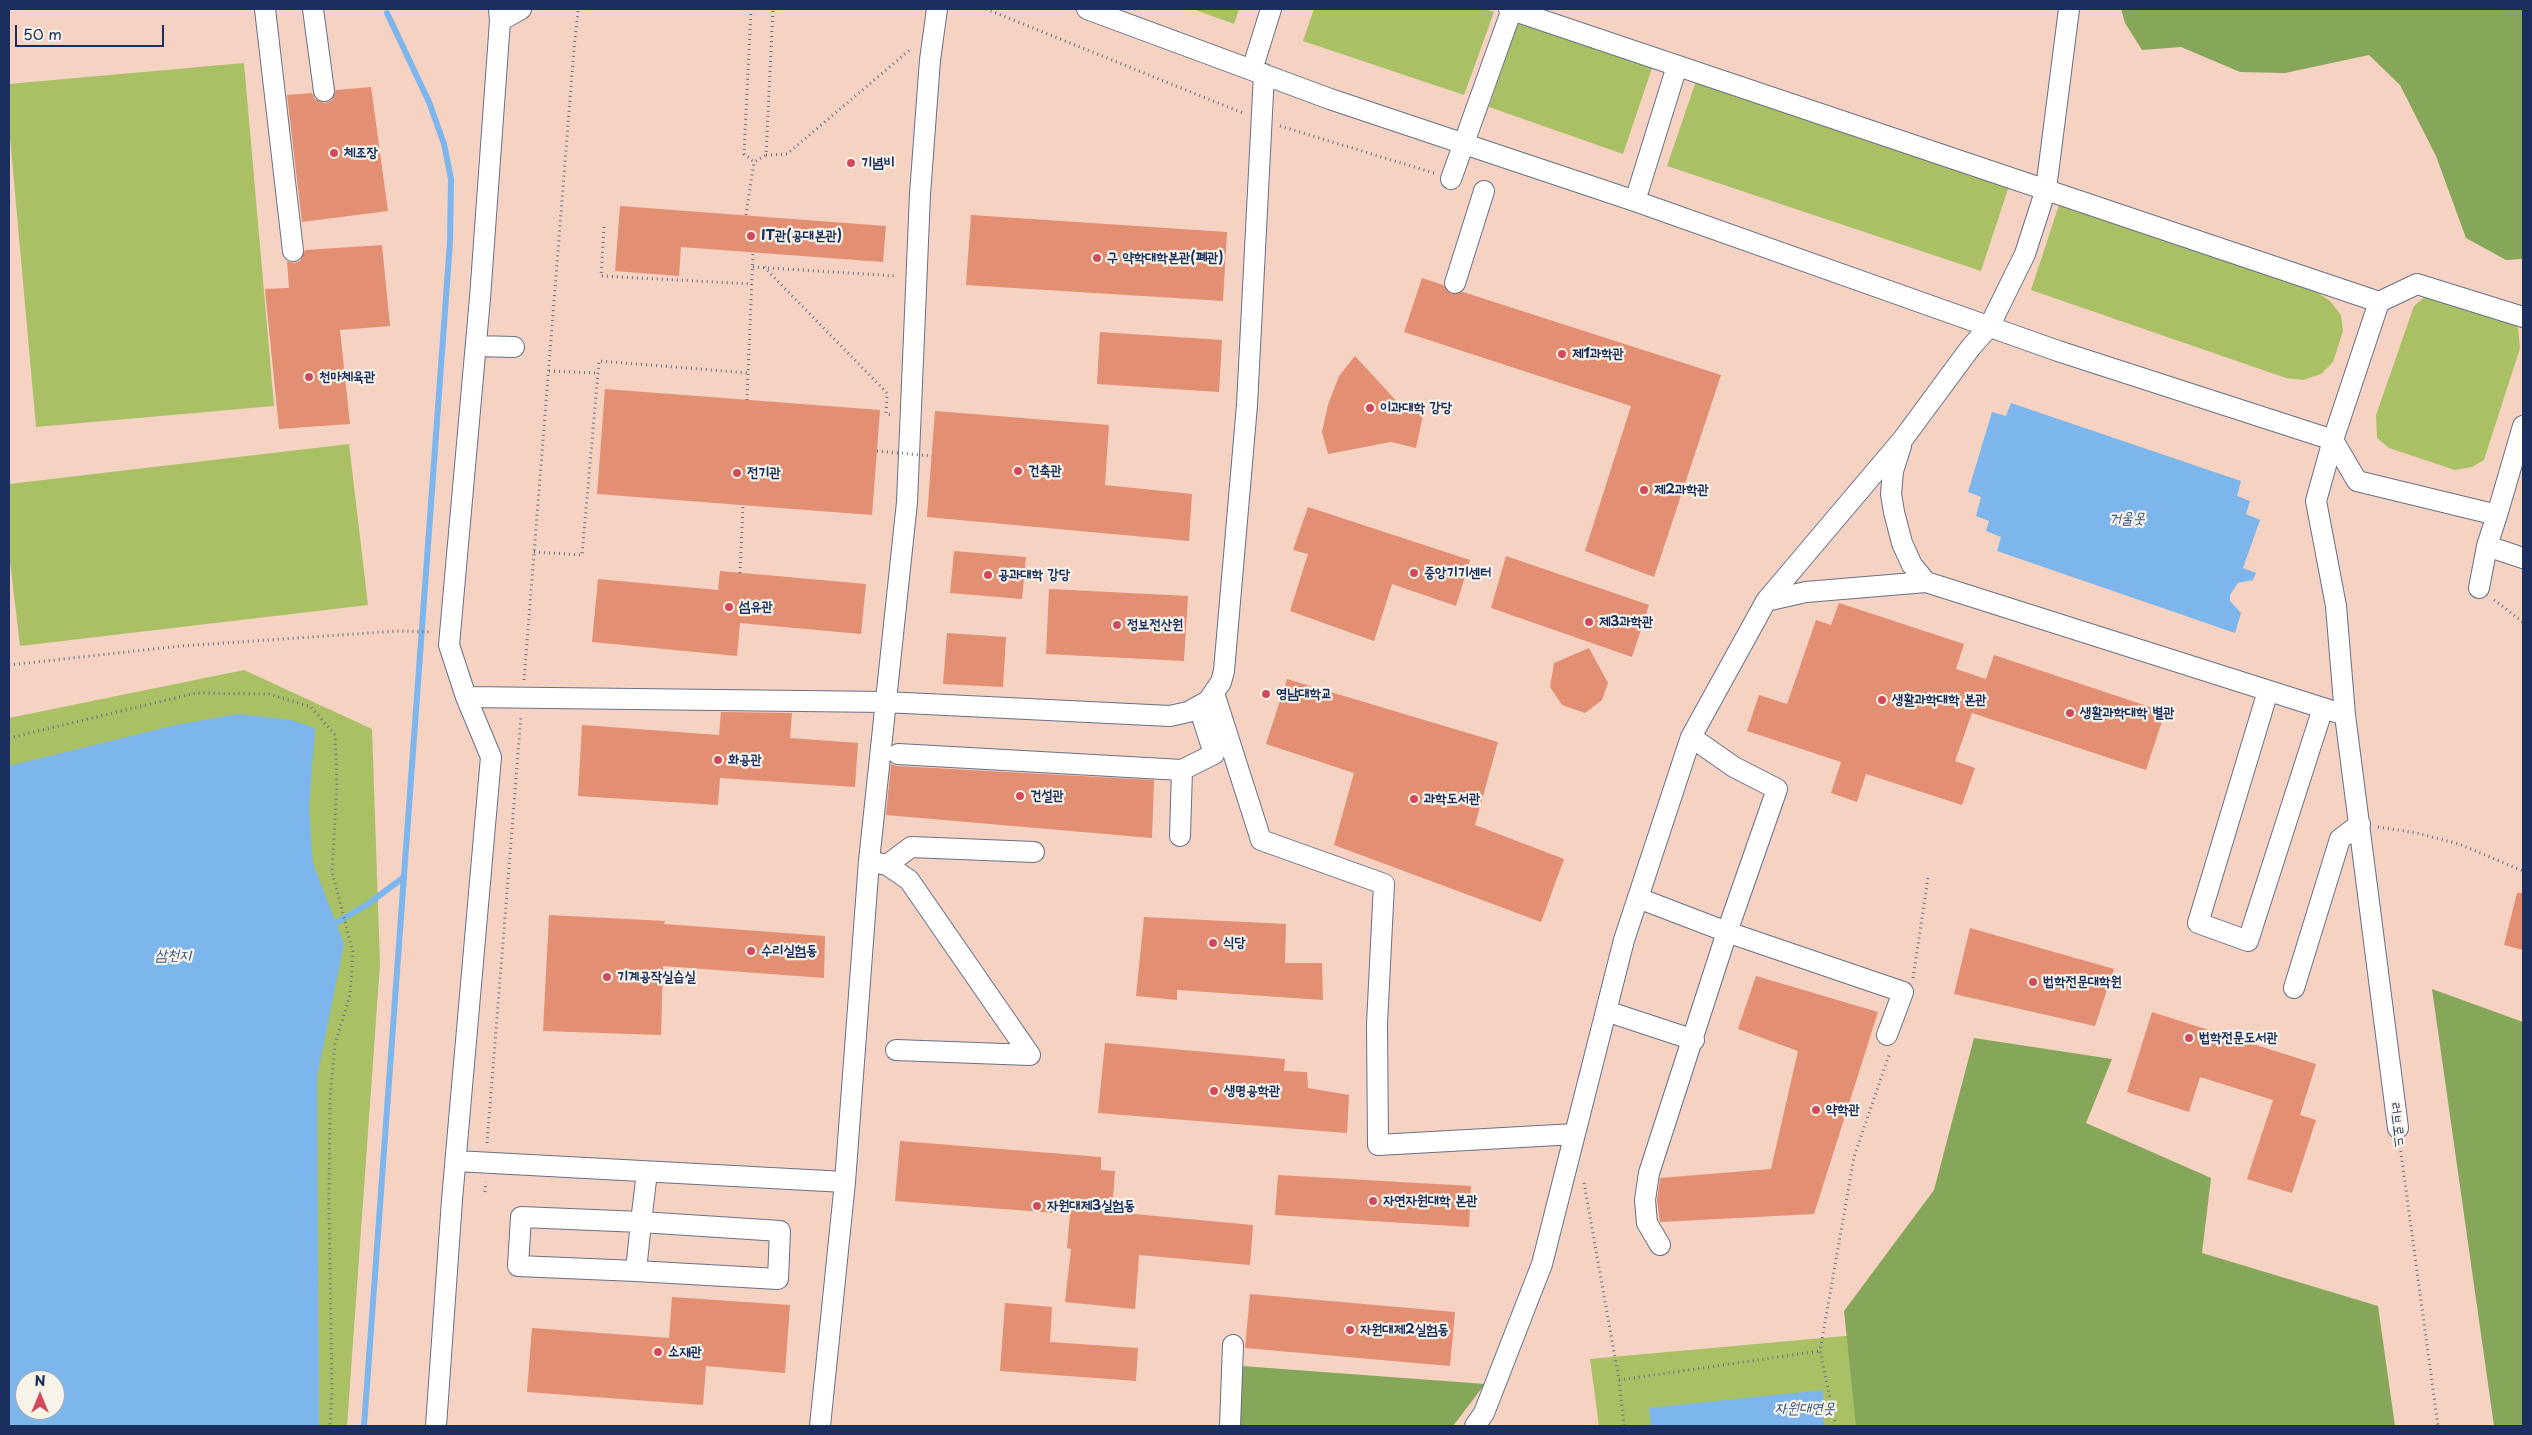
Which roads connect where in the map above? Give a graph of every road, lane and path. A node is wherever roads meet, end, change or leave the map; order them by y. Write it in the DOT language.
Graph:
graph roads {
  1 [pos="264,9"];
  2 [pos="313,9"];
  3 [pos="521,9"];
  4 [pos="580,9"];
  5 [pos="751,9"];
  6 [pos="772,9"];
  7 [pos="937,9"];
  8 [pos="986,9"];
  9 [pos="1087,9"];
  10 [pos="1271,9"];
  11 [pos="1511,9"];
  12 [pos="2068,9"];
  13 [pos="499,15"];
  14 [pos="918,43"];
  15 [pos="1677,66"];
  16 [pos="1258,72"];
  17 [pos="324,92"];
  18 [pos="1261,120"];
  19 [pos="1465,143"];
  20 [pos="766,155"];
  21 [pos="754,162"];
  22 [pos="1451,179"];
  23 [pos="2046,189"];
  24 [pos="1484,191"];
  25 [pos="1635,201"];
  26 [pos="746,215"];
  27 [pos="604,227"];
  28 [pos="293,251"];
  29 [pos="753,252"];
  30 [pos="753,267"];
  31 [pos="764,268"];
  32 [pos="905,277"];
  33 [pos="1454,283"];
  34 [pos="752,284"];
  35 [pos="2379,302"];
  36 [pos="2523,317"];
  37 [pos="1989,327"];
  38 [pos="476,346"];
  39 [pos="514,347"];
  40 [pos="549,371"];
  41 [pos="598,373"];
  42 [pos="748,373"];
  43 [pos="748,400"];
  44 [pos="894,415"];
  45 [pos="2523,426"];
  46 [pos="1903,439"];
  47 [pos="2333,440"];
  48 [pos="876,451"];
  49 [pos="932,456"];
  50 [pos="743,505"];
  51 [pos="2497,515"];
  52 [pos="2487,546"];
  53 [pos="534,552"];
  54 [pos="2523,558"];
  55 [pos="740,573"];
  56 [pos="1926,582"];
  57 [pos="2478,588"];
  58 [pos="1766,601"];
  59 [pos="2523,622"];
  60 [pos="436,632"];
  61 [pos="9,665"];
  62 [pos="2268,691"];
  63 [pos="1214,693"];
  64 [pos="466,697"];
  65 [pos="523,698"];
  66 [pos="885,702"];
  67 [pos="1199,707"];
  68 [pos="2323,708"];
  69 [pos="2345,715"];
  70 [pos="1691,737"];
  71 [pos="9,738"];
  72 [pos="898,754"];
  73 [pos="1182,770"];
  74 [pos="2360,824"];
  75 [pos="1180,836"];
  76 [pos="1034,852"];
  77 [pos="878,863"];
  78 [pos="2523,871"];
  79 [pos="1928,878"];
  80 [pos="1638,898"];
  81 [pos="1728,932"];
  82 [pos="1913,979"];
  83 [pos="2294,988"];
  84 [pos="1606,1012"];
  85 [pos="1694,1040"];
  86 [pos="1890,1040"];
  87 [pos="896,1050"];
  88 [pos="2398,1128"];
  89 [pos="1575,1134"];
  90 [pos="456,1161"];
  91 [pos="487,1163"];
  92 [pos="647,1172"];
  93 [pos="1582,1174"];
  94 [pos="845,1182"];
  95 [pos="485,1192"];
  96 [pos="642,1222"];
  97 [pos="1660,1245"];
  98 [pos="636,1272"];
  99 [pos="1234,1345"];
  100 [pos="1820,1351"];
  101 [pos="1619,1380"];
  102 [pos="1482,1422"];
  103 [pos="330,1426"];
  104 [pos="436,1426"];
  105 [pos="820,1426"];
  106 [pos="1230,1426"];
  107 [pos="1624,1426"];
  108 [pos="1836,1426"];
  109 [pos="2438,1426"];
  1 -- 28 [label="street"];
  2 -- 17 [label="street"];
  3 -- 13 [label="street"];
  4 -- 40 [label="path"];
  5 -- 21 [label="path"];
  6 -- 20 [label="path"];
  7 -- 66 [label="street"];
  8 -- 18 [label="path"];
  9 -- 16 [label="street"];
  10 -- 16 [label="street"];
  11 -- 15 [label="street"];
  11 -- 19 [label="street"];
  12 -- 23 [label="street"];
  13 -- 38 [label="street"];
  14 -- 20 [label="path"];
  15 -- 23 [label="street"];
  15 -- 25 [label="street"];
  16 -- 18 [label="street"];
  16 -- 19 [label="street"];
  18 -- 22 [label="path"];
  18 -- 63 [label="street"];
  19 -- 22 [label="street"];
  19 -- 25 [label="street"];
  20 -- 21 [label="path"];
  21 -- 26 [label="path"];
  23 -- 35 [label="street"];
  23 -- 37 [label="street"];
  24 -- 33 [label="street"];
  25 -- 37 [label="street"];
  27 -- 34 [label="path"];
  29 -- 30 [label="path"];
  30 -- 31 [label="path"];
  30 -- 34 [label="path"];
  31 -- 32 [label="path"];
  31 -- 44 [label="path"];
  34 -- 42 [label="path"];
  35 -- 36 [label="street"];
  35 -- 47 [label="street, 러브로드"];
  37 -- 46 [label="street"];
  37 -- 47 [label="street"];
  38 -- 39 [label="street"];
  38 -- 64 [label="street"];
  40 -- 41 [label="path"];
  40 -- 53 [label="path"];
  41 -- 42 [label="path"];
  41 -- 53 [label="path"];
  42 -- 43 [label="path"];
  45 -- 51 [label="street"];
  46 -- 56 [label="street"];
  46 -- 58 [label="street"];
  47 -- 51 [label="street"];
  47 -- 69 [label="street, 러브로드"];
  48 -- 49 [label="path, bridge"];
  50 -- 55 [label="path"];
  51 -- 52 [label="street"];
  52 -- 54 [label="street"];
  52 -- 57 [label="street"];
  53 -- 65 [label="path"];
  56 -- 58 [label="street"];
  56 -- 62 [label="street"];
  57 -- 59 [label="path"];
  58 -- 70 [label="street"];
  60 -- 61 [label="path"];
  62 -- 68 [label="street"];
  62 -- 68 [label="street"];
  63 -- 67 [label="street"];
  63 -- 89 [label="street"];
  64 -- 65 [label="street"];
  64 -- 90 [label="street"];
  65 -- 66 [label="street"];
  65 -- 91 [label="path"];
  66 -- 67 [label="street"];
  66 -- 77 [label="street"];
  67 -- 73 [label="street"];
  68 -- 69 [label="street"];
  69 -- 74 [label="street, 러브로드"];
  70 -- 80 [label="street"];
  70 -- 81 [label="street"];
  71 -- 103 [label="path"];
  72 -- 73 [label="street"];
  73 -- 75 [label="street"];
  74 -- 78 [label="path"];
  74 -- 83 [label="street"];
  74 -- 88 [label="street, 러브로드"];
  76 -- 77 [label="street"];
  77 -- 87 [label="street"];
  77 -- 94 [label="street"];
  79 -- 82 [label="path"];
  80 -- 81 [label="street"];
  80 -- 84 [label="street"];
  81 -- 85 [label="street"];
  81 -- 86 [label="street"];
  84 -- 85 [label="street"];
  84 -- 89 [label="street"];
  85 -- 97 [label="street"];
  86 -- 100 [label="path"];
  88 -- 109 [label="path, 러브로드"];
  89 -- 102 [label="street"];
  90 -- 91 [label="street"];
  90 -- 104 [label="street"];
  91 -- 92 [label="street"];
  91 -- 95 [label="path"];
  92 -- 94 [label="street"];
  92 -- 96 [label="street"];
  93 -- 101 [label="path"];
  94 -- 105 [label="street"];
  96 -- 98 [label="street"];
  96 -- 98 [label="street"];
  96 -- 98 [label="street"];
  99 -- 106 [label="street"];
  100 -- 101 [label="path"];
  100 -- 108 [label="path"];
  101 -- 107 [label="path"];
}
